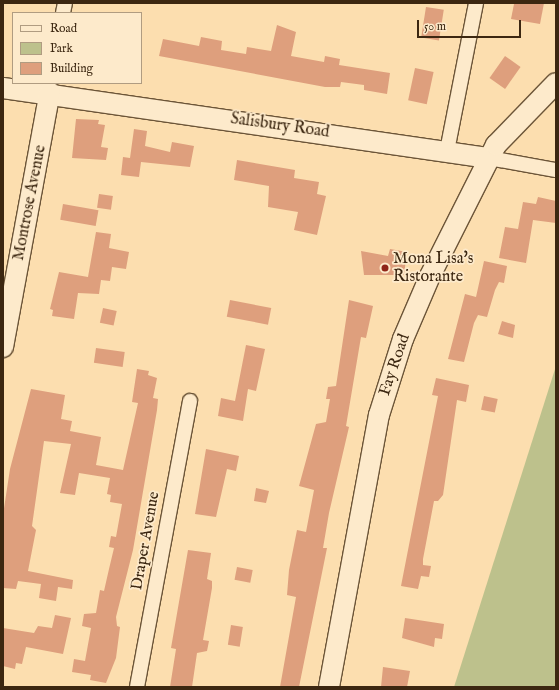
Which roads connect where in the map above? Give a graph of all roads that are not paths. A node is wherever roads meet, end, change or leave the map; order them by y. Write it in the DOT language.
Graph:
graph roads {
  1 [pos="476,3"];
  2 [pos="556,83"];
  3 [pos="3,88"];
  4 [pos="51,88"];
  5 [pos="447,151"];
  6 [pos="489,158"];
  7 [pos="556,170"];
  8 [pos="3,347"];
  9 [pos="190,401"];
  10 [pos="137,687"];
  11 [pos="329,687"];
  1 -- 5 [label="street"];
  2 -- 6 [label="street, Fay Road"];
  3 -- 4 [label="street, Salisbury Road"];
  4 -- 5 [label="street, Salisbury Road"];
  4 -- 8 [label="street, Montrose Avenue"];
  5 -- 6 [label="street, Salisbury Road"];
  6 -- 7 [label="street, Salisbury Road"];
  6 -- 11 [label="street, Fay Road"];
  9 -- 10 [label="street, Draper Avenue"];
}
